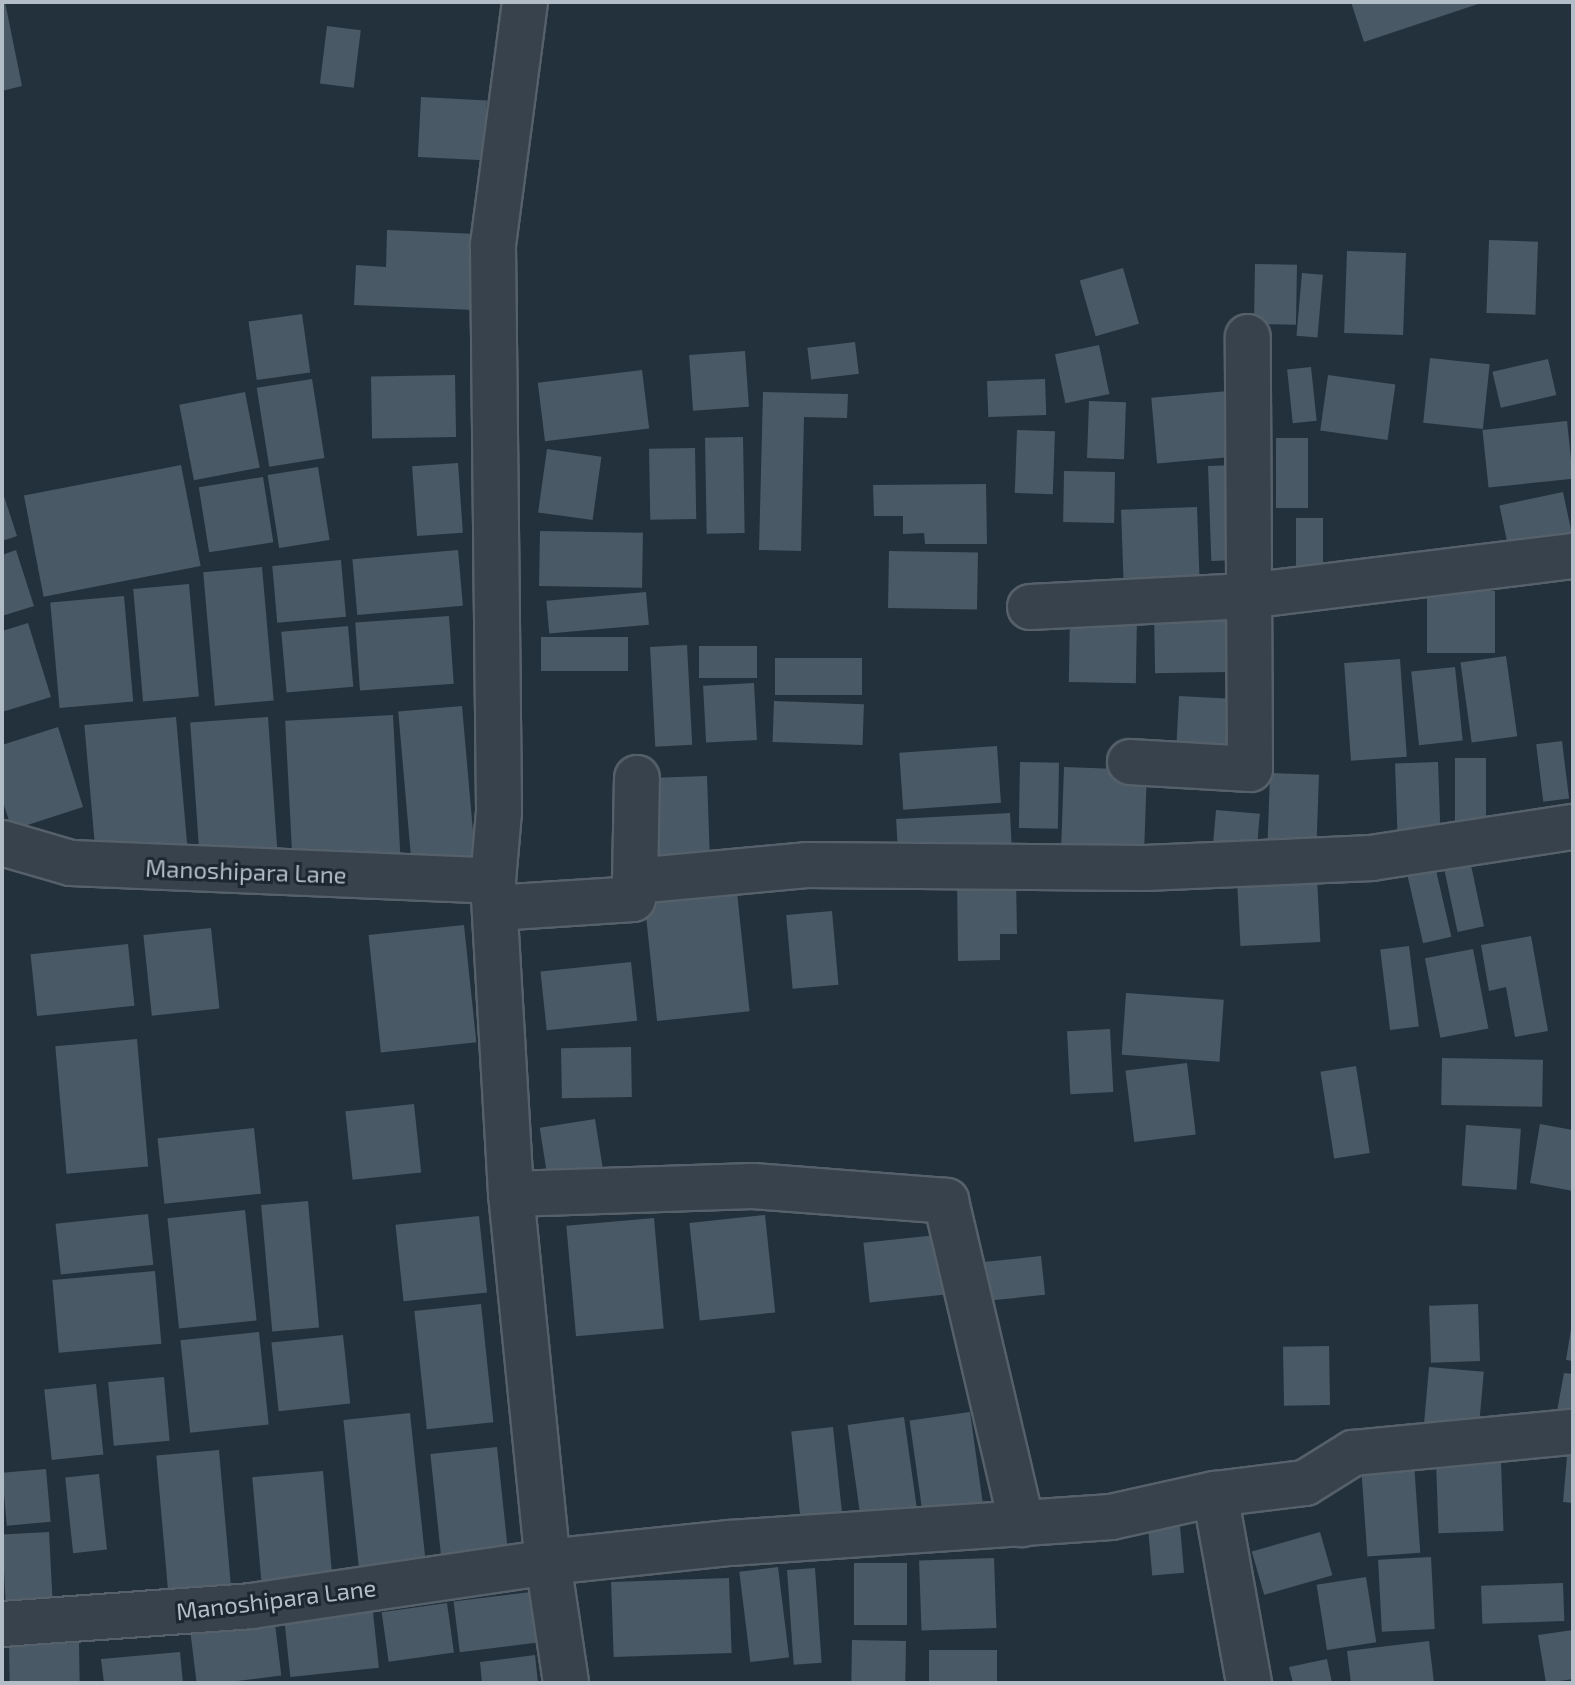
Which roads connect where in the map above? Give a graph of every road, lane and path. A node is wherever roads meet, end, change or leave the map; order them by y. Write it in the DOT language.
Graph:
graph roads {
  1 [pos="525,2"];
  2 [pos="1248,337"];
  3 [pos="1573,556"];
  4 [pos="1247,596"];
  5 [pos="1030,607"];
  6 [pos="1130,762"];
  7 [pos="637,778"];
  8 [pos="1573,827"];
  9 [pos="2,843"];
  10 [pos="635,881"];
  11 [pos="494,894"];
  12 [pos="511,1194"];
  13 [pos="1573,1432"];
  14 [pos="1215,1494"];
  15 [pos="1022,1524"];
  16 [pos="548,1562"];
  17 [pos="2,1624"];
  18 [pos="566,1683"];
  19 [pos="1249,1683"];
  1 -- 11 [label="street"];
  2 -- 4 [label="street"];
  3 -- 4 [label="street"];
  4 -- 5 [label="street"];
  4 -- 6 [label="street"];
  7 -- 10 [label="street"];
  8 -- 10 [label="street"];
  9 -- 11 [label="street, Manoshipara Lane"];
  10 -- 11 [label="street, Manoshipara Lane"];
  11 -- 12 [label="street"];
  12 -- 15 [label="street"];
  12 -- 16 [label="street"];
  13 -- 14 [label="street, Manoshipara Lane"];
  14 -- 15 [label="street, Manoshipara Lane"];
  14 -- 19 [label="street"];
  15 -- 16 [label="street, Manoshipara Lane"];
  16 -- 17 [label="street, Manoshipara Lane"];
  16 -- 18 [label="street"];
}
